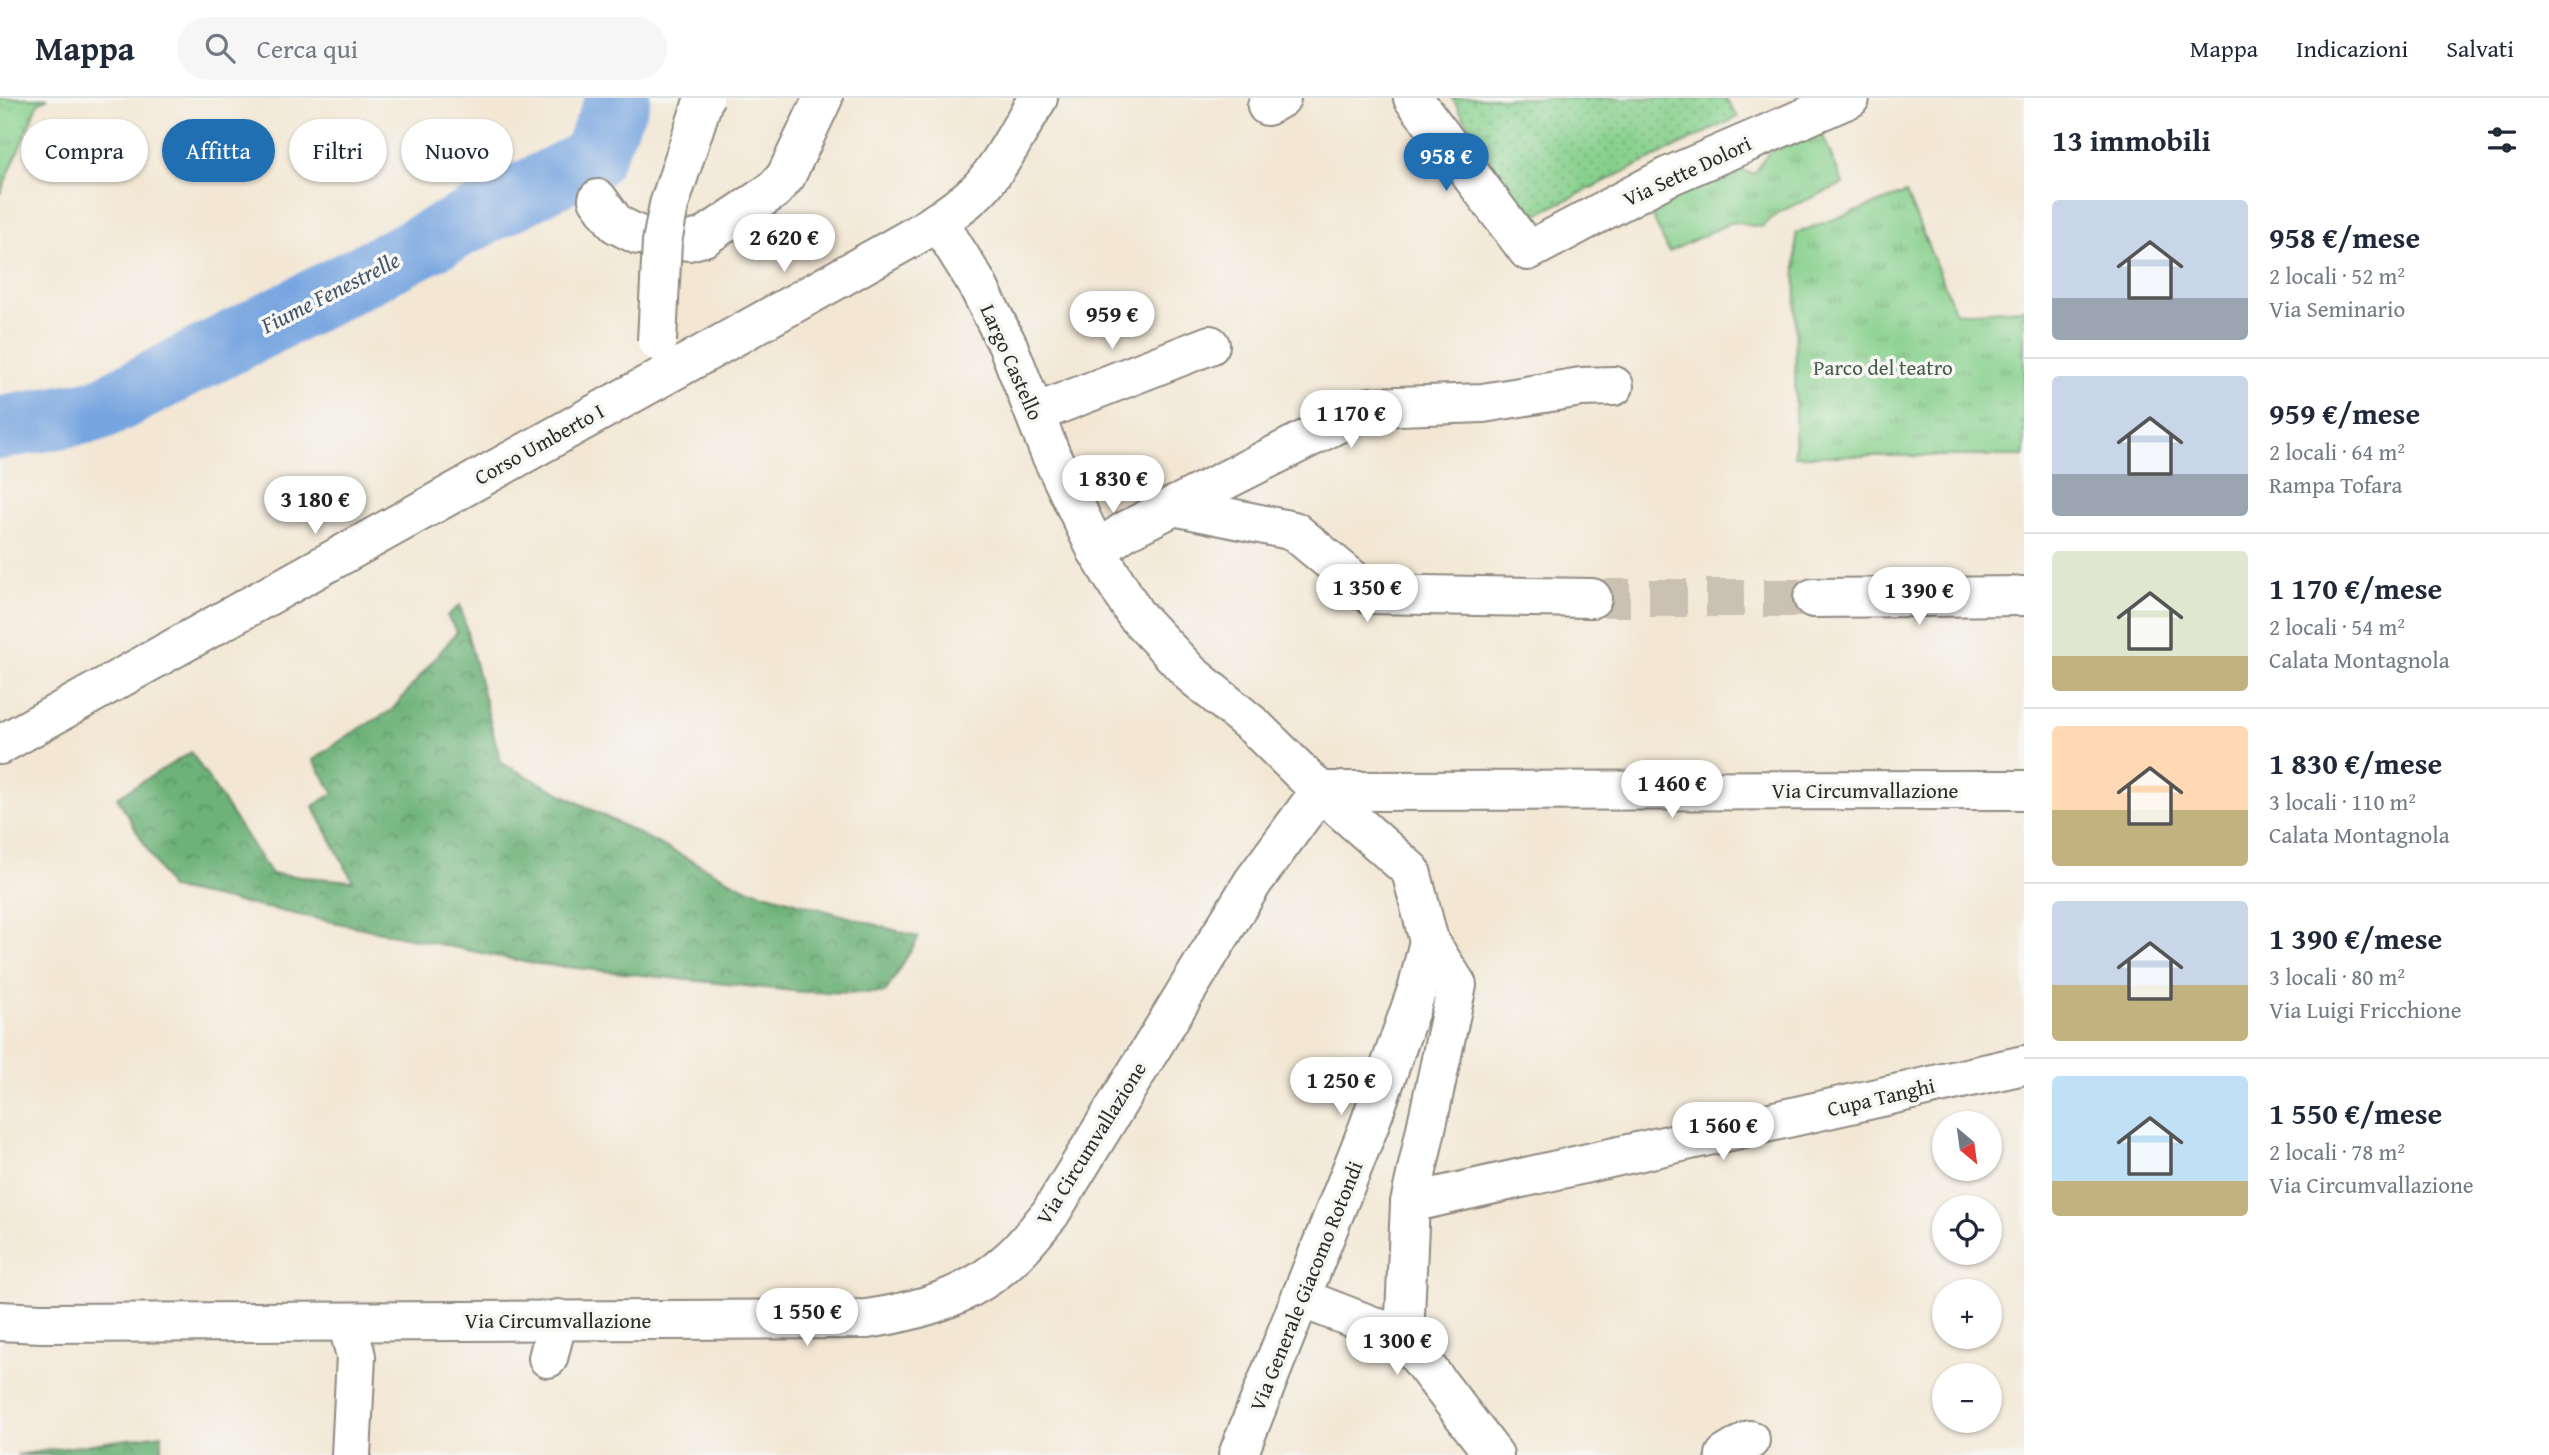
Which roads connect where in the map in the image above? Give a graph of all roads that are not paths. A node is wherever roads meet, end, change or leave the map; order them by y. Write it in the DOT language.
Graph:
graph roads {
  1 [pos="704,98"];
  2 [pos="823,98"];
  3 [pos="1038,98"];
  4 [pos="1413,98"];
  5 [pos="1850,98"];
  6 [pos="598,199"];
  7 [pos="938,221"];
  8 [pos="1210,345"];
  9 [pos="658,359"];
  10 [pos="1614,386"];
  11 [pos="1036,413"];
  12 [pos="1172,506"];
  13 [pos="1097,551"];
  14 [pos="2024,596"];
  15 [pos="1592,598"];
  16 [pos="1813,598"];
  17 [pos="0,745"];
  18 [pos="2024,790"];
  19 [pos="1320,791"];
  20 [pos="1429,941"];
  21 [pos="2024,1065"];
  22 [pos="1409,1203"];
  23 [pos="1301,1298"];
  24 [pos="558,1320"];
  25 [pos="0,1321"];
  26 [pos="347,1322"];
  27 [pos="1404,1338"];
  28 [pos="548,1359"];
  29 [pos="351,1455"];
  30 [pos="1238,1455"];
  31 [pos="1494,1455"];
  1 -- 9 [label="street, bridge"];
  2 -- 6 [label="street"];
  3 -- 7 [label="street, Corso Umberto I"];
  4 -- 5 [label="street, Via Sette Dolori"];
  7 -- 9 [label="street, Corso Umberto I"];
  7 -- 11 [label="street, Largo Castello"];
  8 -- 11 [label="street"];
  9 -- 17 [label="street, Corso Umberto I"];
  10 -- 12 [label="street"];
  11 -- 13 [label="street, Largo Castello"];
  12 -- 13 [label="street"];
  12 -- 15 [label="street"];
  13 -- 19 [label="street, Largo Castello"];
  14 -- 16 [label="street"];
  18 -- 19 [label="street, Via Circumvallazione"];
  19 -- 20 [label="street, Via Generale Giacomo Rotondi"];
  19 -- 24 [label="street, Via Circumvallazione"];
  20 -- 22 [label="street"];
  20 -- 23 [label="street, Via Generale Giacomo Rotondi"];
  21 -- 22 [label="street, Cupa Tanghi"];
  22 -- 27 [label="street"];
  23 -- 27 [label="street"];
  23 -- 30 [label="street, Via Generale Giacomo Rotondi"];
  24 -- 26 [label="street, Via Circumvallazione"];
  24 -- 28 [label="street"];
  25 -- 26 [label="street, Via Circumvallazione"];
  26 -- 29 [label="street"];
  27 -- 31 [label="street"];
}
